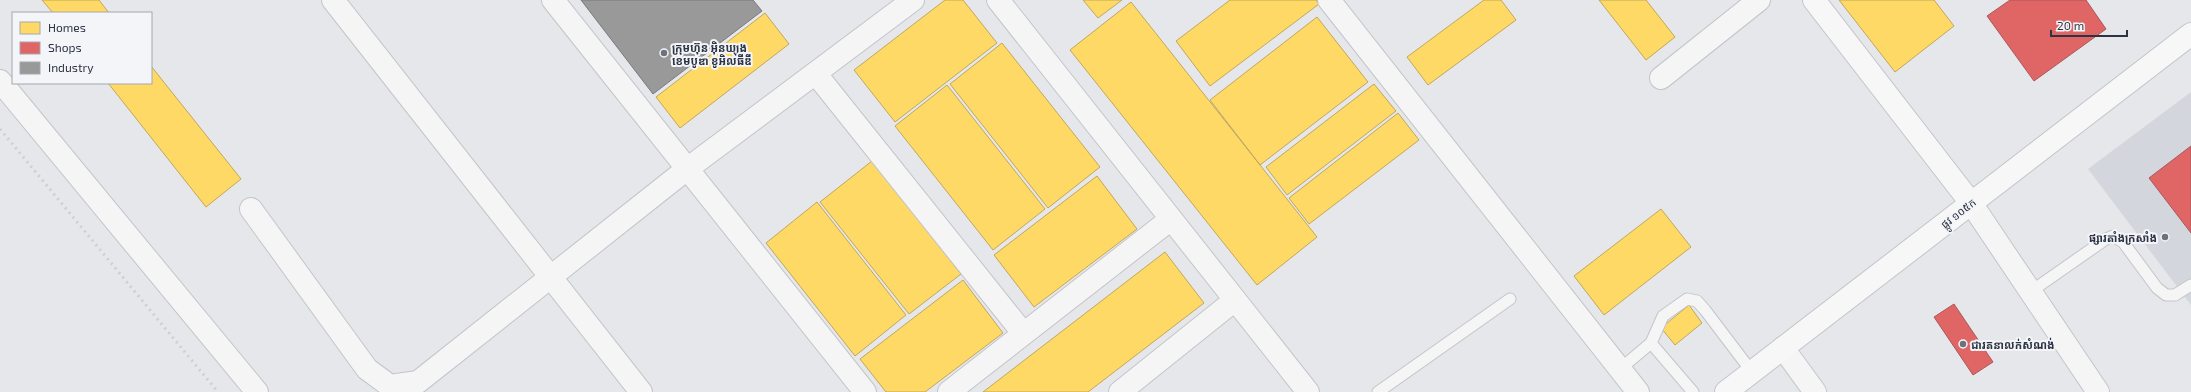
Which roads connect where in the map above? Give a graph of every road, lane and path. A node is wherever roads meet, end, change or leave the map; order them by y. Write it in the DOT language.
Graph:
graph roads {
  1 [pos="332,0"];
  2 [pos="553,0"];
  3 [pos="913,0"];
  4 [pos="998,0"];
  5 [pos="1329,0"];
  6 [pos="1759,0"];
  7 [pos="1814,0"];
  8 [pos="2191,34"];
  9 [pos="816,74"];
  10 [pos="1661,78"];
  11 [pos="0,81"];
  12 [pos="687,168"];
  13 [pos="1971,203"];
  14 [pos="251,209"];
  15 [pos="1171,219"];
  16 [pos="551,278"];
  17 [pos="2191,285"];
  18 [pos="2030,292"];
  19 [pos="1235,300"];
  20 [pos="1510,300"];
  21 [pos="1023,333"];
  22 [pos="1651,343"];
  23 [pos="1783,348"];
  24 [pos="1620,369"];
  25 [pos="1752,372"];
  26 [pos="257,392"];
  27 [pos="641,392"];
  28 [pos="865,392"];
  29 [pos="949,392"];
  30 [pos="1120,392"];
  31 [pos="1308,392"];
  32 [pos="1378,392"];
  33 [pos="1638,392"];
  34 [pos="1694,392"];
  35 [pos="1726,392"];
  36 [pos="1815,392"];
  37 [pos="2098,392"];
  1 -- 16 [label="street"];
  2 -- 12 [label="street"];
  3 -- 9 [label="street"];
  4 -- 15 [label="street"];
  5 -- 24 [label="street"];
  6 -- 10 [label="street"];
  7 -- 13 [label="main road"];
  8 -- 13 [label="main road, ផ្លូវ ១០៥ក"];
  9 -- 12 [label="street"];
  9 -- 21 [label="street"];
  11 -- 26 [label="street"];
  12 -- 16 [label="street"];
  12 -- 28 [label="street"];
  13 -- 18 [label="street"];
  13 -- 23 [label="main road, ផ្លូវ ១០៥ក"];
  14 -- 16 [label="street"];
  15 -- 19 [label="street"];
  15 -- 21 [label="street"];
  16 -- 27 [label="street"];
  17 -- 18 [label="lane"];
  18 -- 37 [label="street"];
  19 -- 30 [label="street"];
  19 -- 31 [label="street"];
  20 -- 32 [label="lane"];
  21 -- 29 [label="street"];
  22 -- 24 [label="lane"];
  22 -- 25 [label="lane"];
  22 -- 34 [label="lane"];
  23 -- 25 [label="main road, ផ្លូវ ១០៥ក"];
  23 -- 36 [label="street"];
  24 -- 33 [label="street"];
  25 -- 35 [label="main road, ផ្លូវ ១០៥ក"];
}
